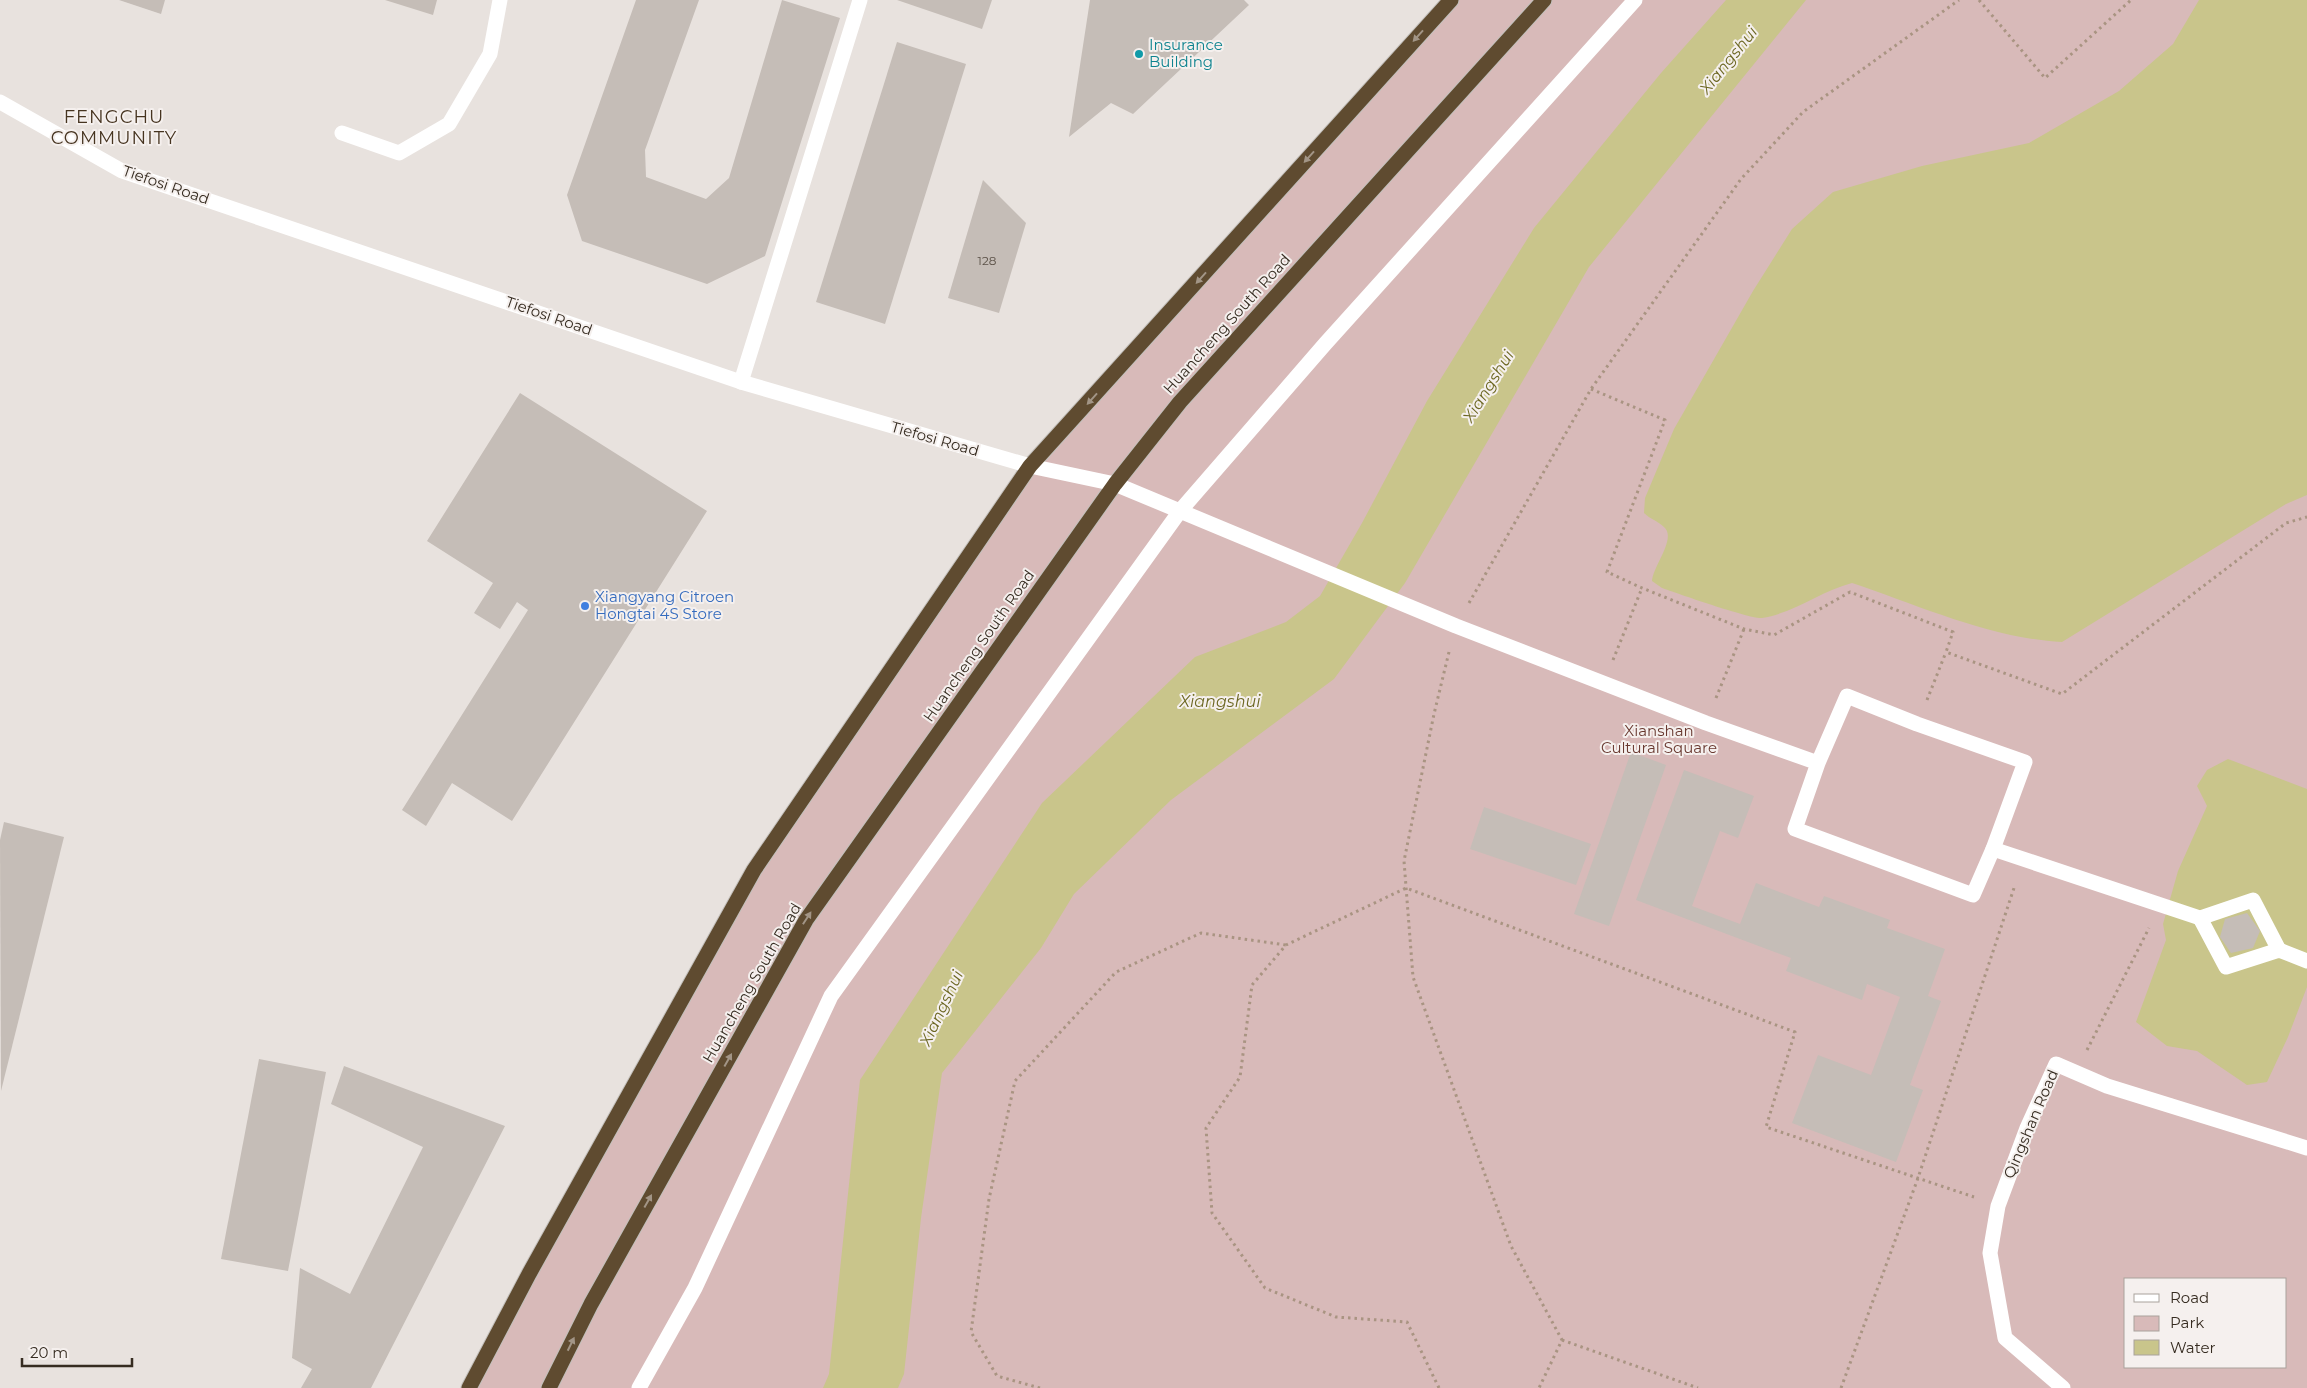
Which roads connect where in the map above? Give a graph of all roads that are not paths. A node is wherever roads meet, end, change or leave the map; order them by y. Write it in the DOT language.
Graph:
graph roads {
  1 [pos="500,0"];
  2 [pos="860,0"];
  3 [pos="1451,0"];
  4 [pos="1544,0"];
  5 [pos="1634,0"];
  6 [pos="0,102"];
  7 [pos="342,134"];
  8 [pos="741,382"];
  9 [pos="1030,466"];
  10 [pos="1115,484"];
  11 [pos="1180,511"];
  12 [pos="1818,763"];
  13 [pos="1993,849"];
  14 [pos="2200,918"];
  15 [pos="2279,950"];
  16 [pos="2307,961"];
  17 [pos="2307,1148"];
  18 [pos="469,1388"];
  19 [pos="549,1388"];
  20 [pos="639,1388"];
  21 [pos="2063,1388"];
  1 -- 7 [label="street"];
  2 -- 8 [label="street"];
  3 -- 9 [label="highway, one-way"];
  4 -- 10 [label="highway, Huancheng South Road"];
  5 -- 11 [label="street"];
  6 -- 8 [label="street, Tiefosi Road"];
  8 -- 9 [label="street, Tiefosi Road"];
  9 -- 10 [label="street, Tiefosi Road"];
  9 -- 18 [label="highway"];
  10 -- 11 [label="street, Tiefosi Road"];
  19 -- 10 [label="highway, Huancheng South Road, one-way"];
  11 -- 12 [label="street, Tiefosi Road"];
  11 -- 20 [label="street"];
  12 -- 13 [label="street"];
  12 -- 13 [label="street"];
  13 -- 14 [label="street"];
  14 -- 15 [label="street"];
  14 -- 15 [label="street"];
  15 -- 16 [label="street"];
  17 -- 21 [label="street, Qingshan Road"];
}
